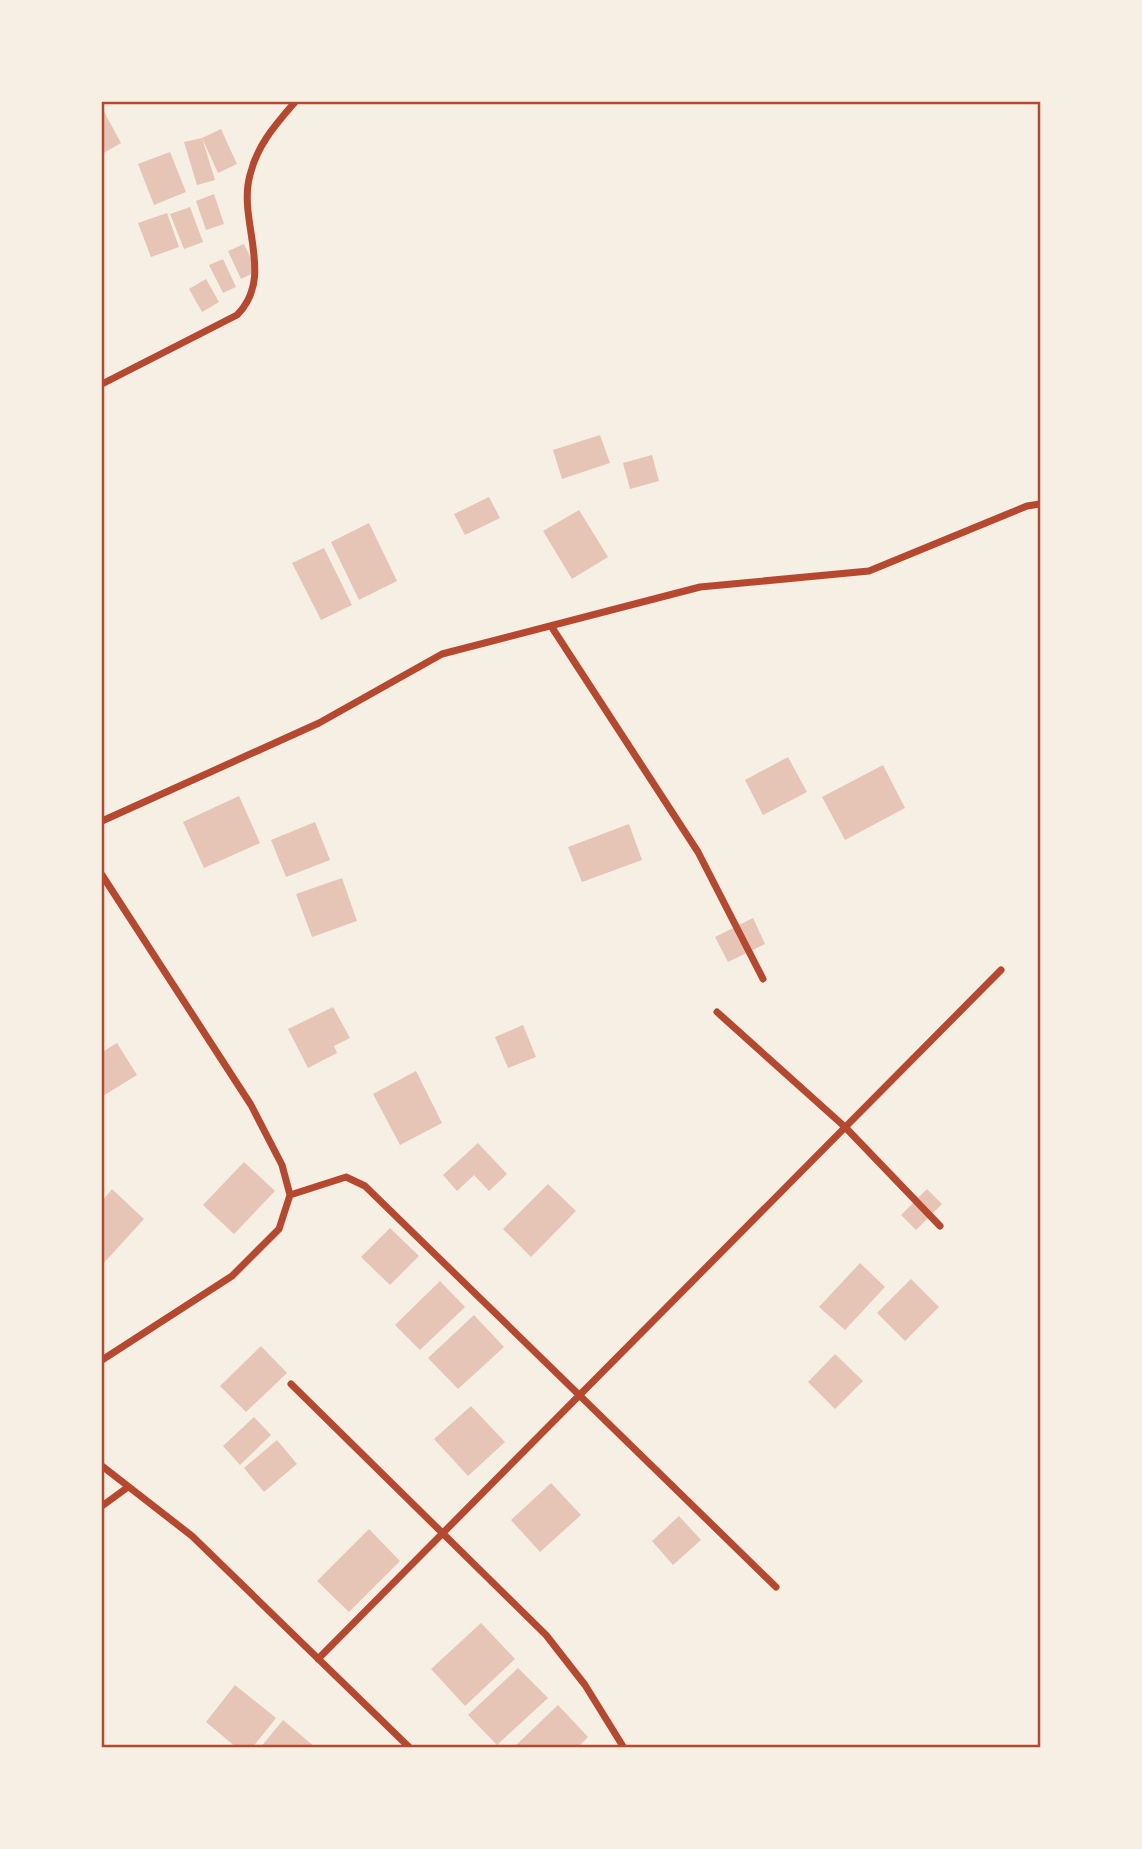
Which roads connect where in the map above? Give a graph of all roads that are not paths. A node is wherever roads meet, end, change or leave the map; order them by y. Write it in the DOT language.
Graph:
graph roads {
  1 [pos="295,102"];
  2 [pos="102,384"];
  3 [pos="1041,504"];
  4 [pos="551,626"];
  5 [pos="102,821"];
  6 [pos="102,875"];
  7 [pos="1001,970"];
  8 [pos="763,979"];
  9 [pos="717,1012"];
  10 [pos="845,1127"];
  11 [pos="290,1195"];
  12 [pos="940,1226"];
  13 [pos="102,1360"];
  14 [pos="291,1384"];
  15 [pos="581,1393"];
  16 [pos="102,1466"];
  17 [pos="128,1487"];
  18 [pos="102,1506"];
  19 [pos="442,1534"];
  20 [pos="776,1587"];
  21 [pos="318,1659"];
  22 [pos="400,1739"];
  23 [pos="396,1748"];
  24 [pos="410,1748"];
  25 [pos="624,1748"];
  1 -- 2 [label="street"];
  3 -- 4 [label="street"];
  4 -- 5 [label="street"];
  4 -- 8 [label="street"];
  6 -- 11 [label="street"];
  7 -- 10 [label="street"];
  9 -- 10 [label="street"];
  10 -- 12 [label="street"];
  10 -- 15 [label="street"];
  11 -- 13 [label="street"];
  11 -- 15 [label="street"];
  14 -- 19 [label="street"];
  15 -- 19 [label="street"];
  15 -- 20 [label="street"];
  16 -- 17 [label="street"];
  17 -- 18 [label="street"];
  17 -- 21 [label="street"];
  19 -- 21 [label="street"];
  19 -- 25 [label="street"];
  21 -- 22 [label="street"];
  22 -- 23 [label="street"];
  22 -- 24 [label="street"];
}
